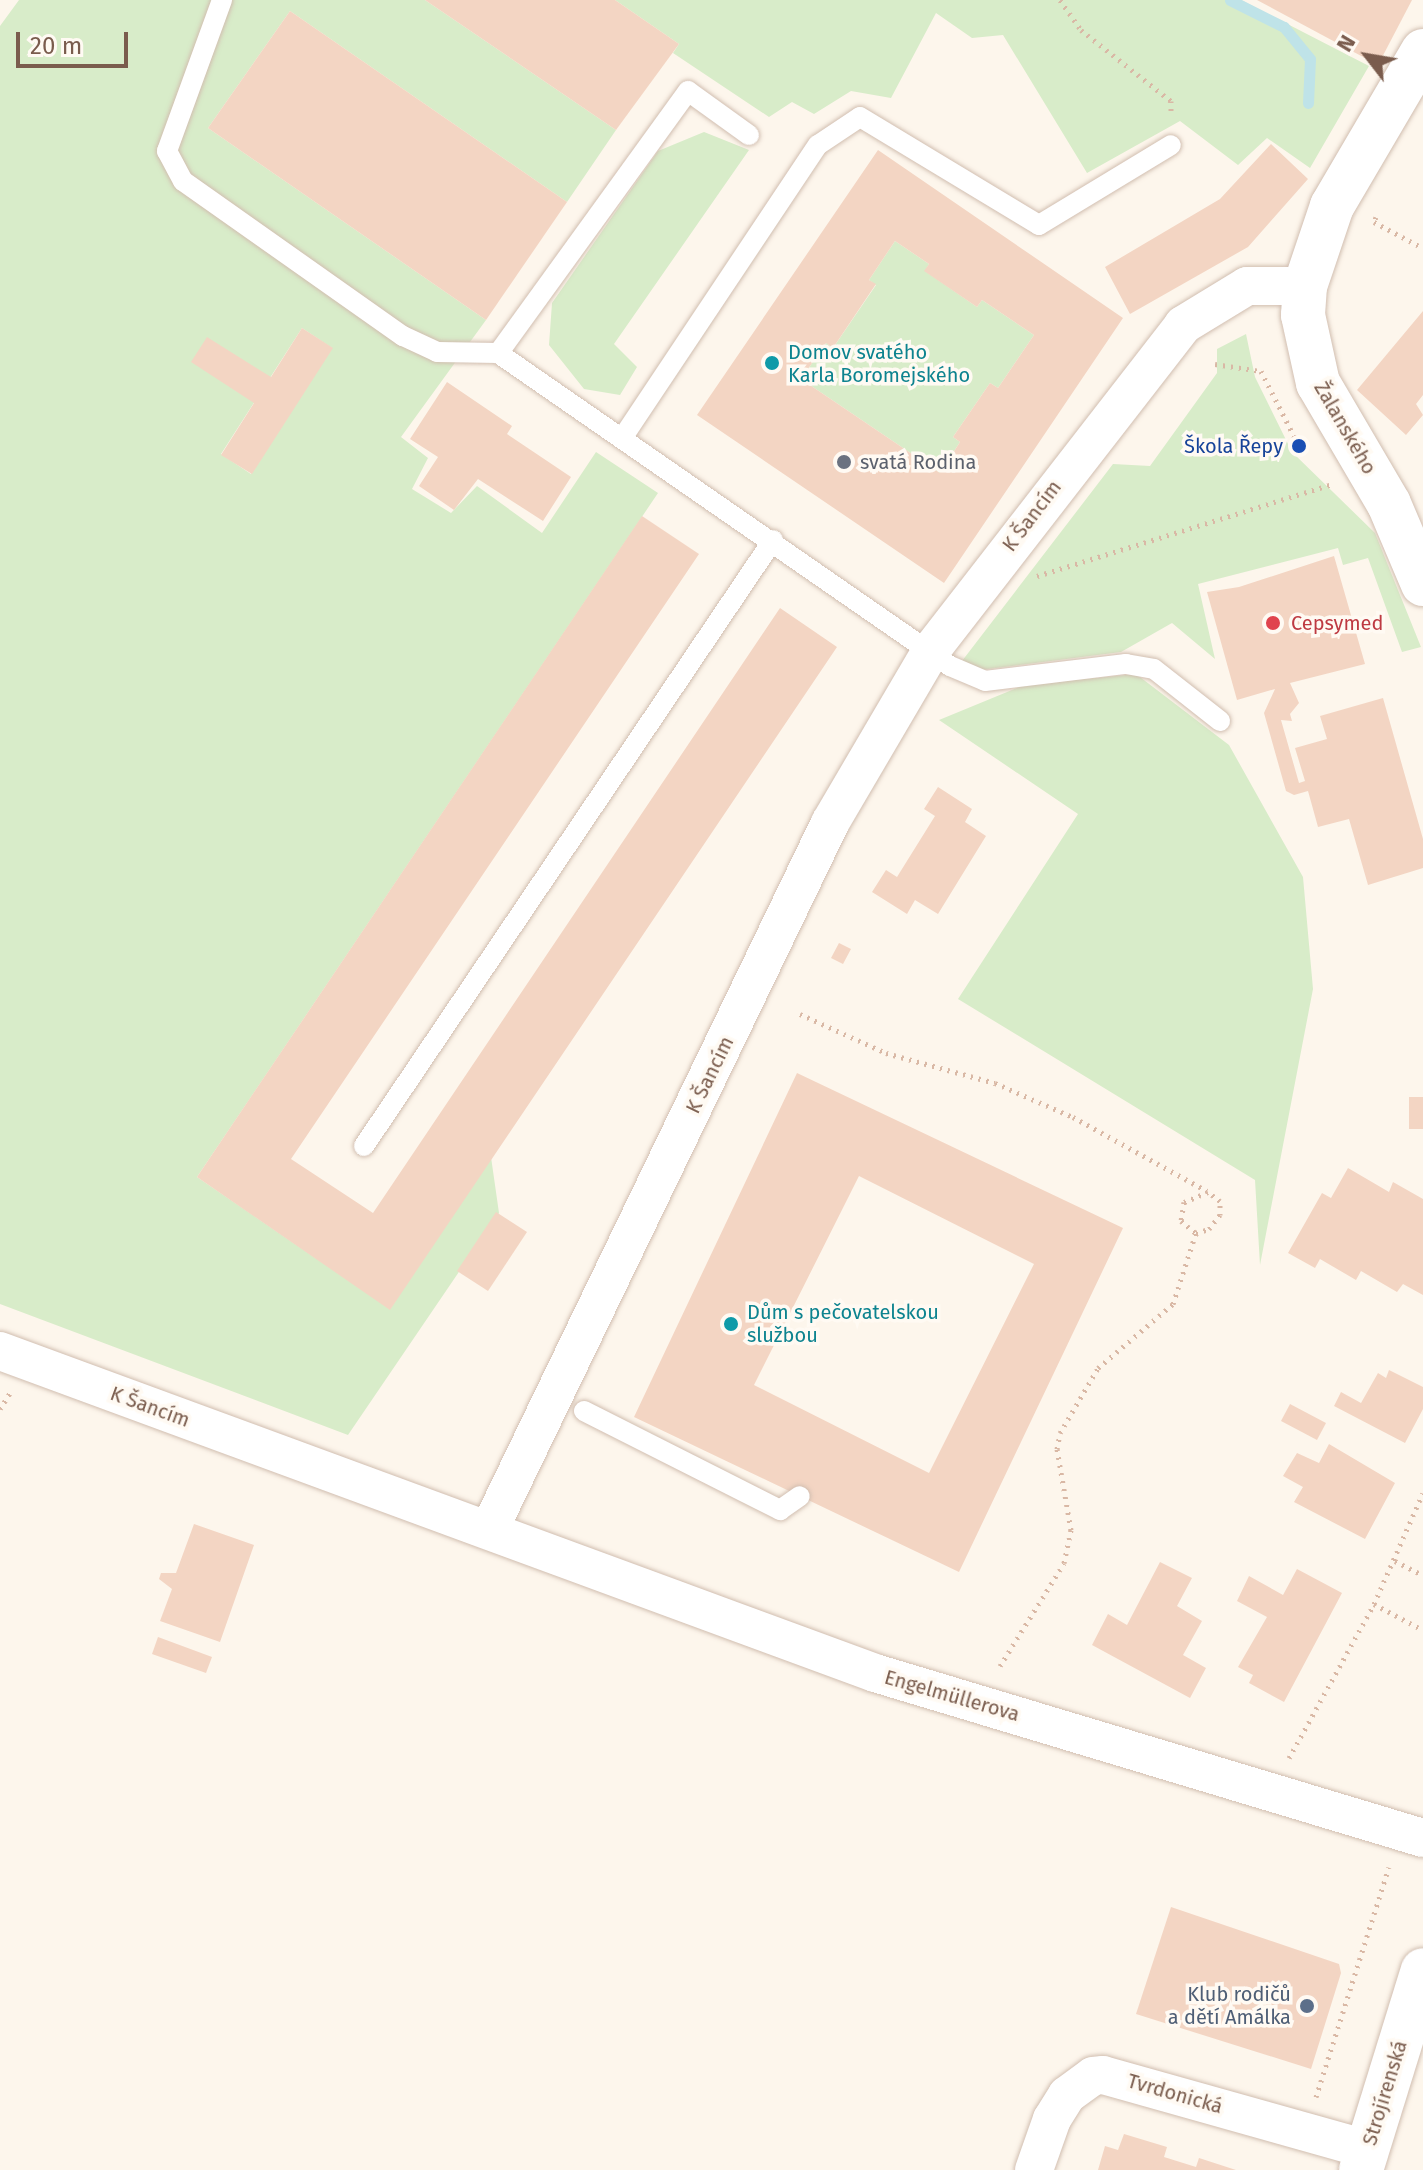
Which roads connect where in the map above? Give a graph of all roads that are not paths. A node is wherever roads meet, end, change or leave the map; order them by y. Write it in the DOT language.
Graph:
graph roads {
  1 [pos="222,0"];
  2 [pos="1423,51"];
  3 [pos="749,135"];
  4 [pos="1171,145"];
  5 [pos="1305,286"];
  6 [pos="498,353"];
  7 [pos="623,437"];
  8 [pos="773,540"];
  9 [pos="1423,584"];
  10 [pos="932,649"];
  11 [pos="1220,721"];
  12 [pos="364,1146"];
  13 [pos="0,1351"];
  14 [pos="584,1411"];
  15 [pos="800,1496"];
  16 [pos="490,1528"];
  17 [pos="1423,1838"];
  18 [pos="1423,1970"];
  19 [pos="1364,2160"];
  20 [pos="1034,2170"];
  1 -- 6 [label="lane"];
  2 -- 5 [label="street, Žalanského"];
  3 -- 6 [label="lane"];
  4 -- 7 [label="lane"];
  5 -- 9 [label="street, Žalanského"];
  5 -- 10 [label="street, K Šancím"];
  6 -- 7 [label="lane"];
  7 -- 8 [label="lane"];
  8 -- 10 [label="lane"];
  8 -- 12 [label="lane"];
  10 -- 11 [label="lane"];
  10 -- 16 [label="street, K Šancím"];
  13 -- 16 [label="street, K Šancím"];
  14 -- 15 [label="lane"];
  16 -- 17 [label="street, Engelmüllerova"];
  18 -- 19 [label="street, Strojírenská"];
  19 -- 20 [label="street, Tvrdonická"];
}
